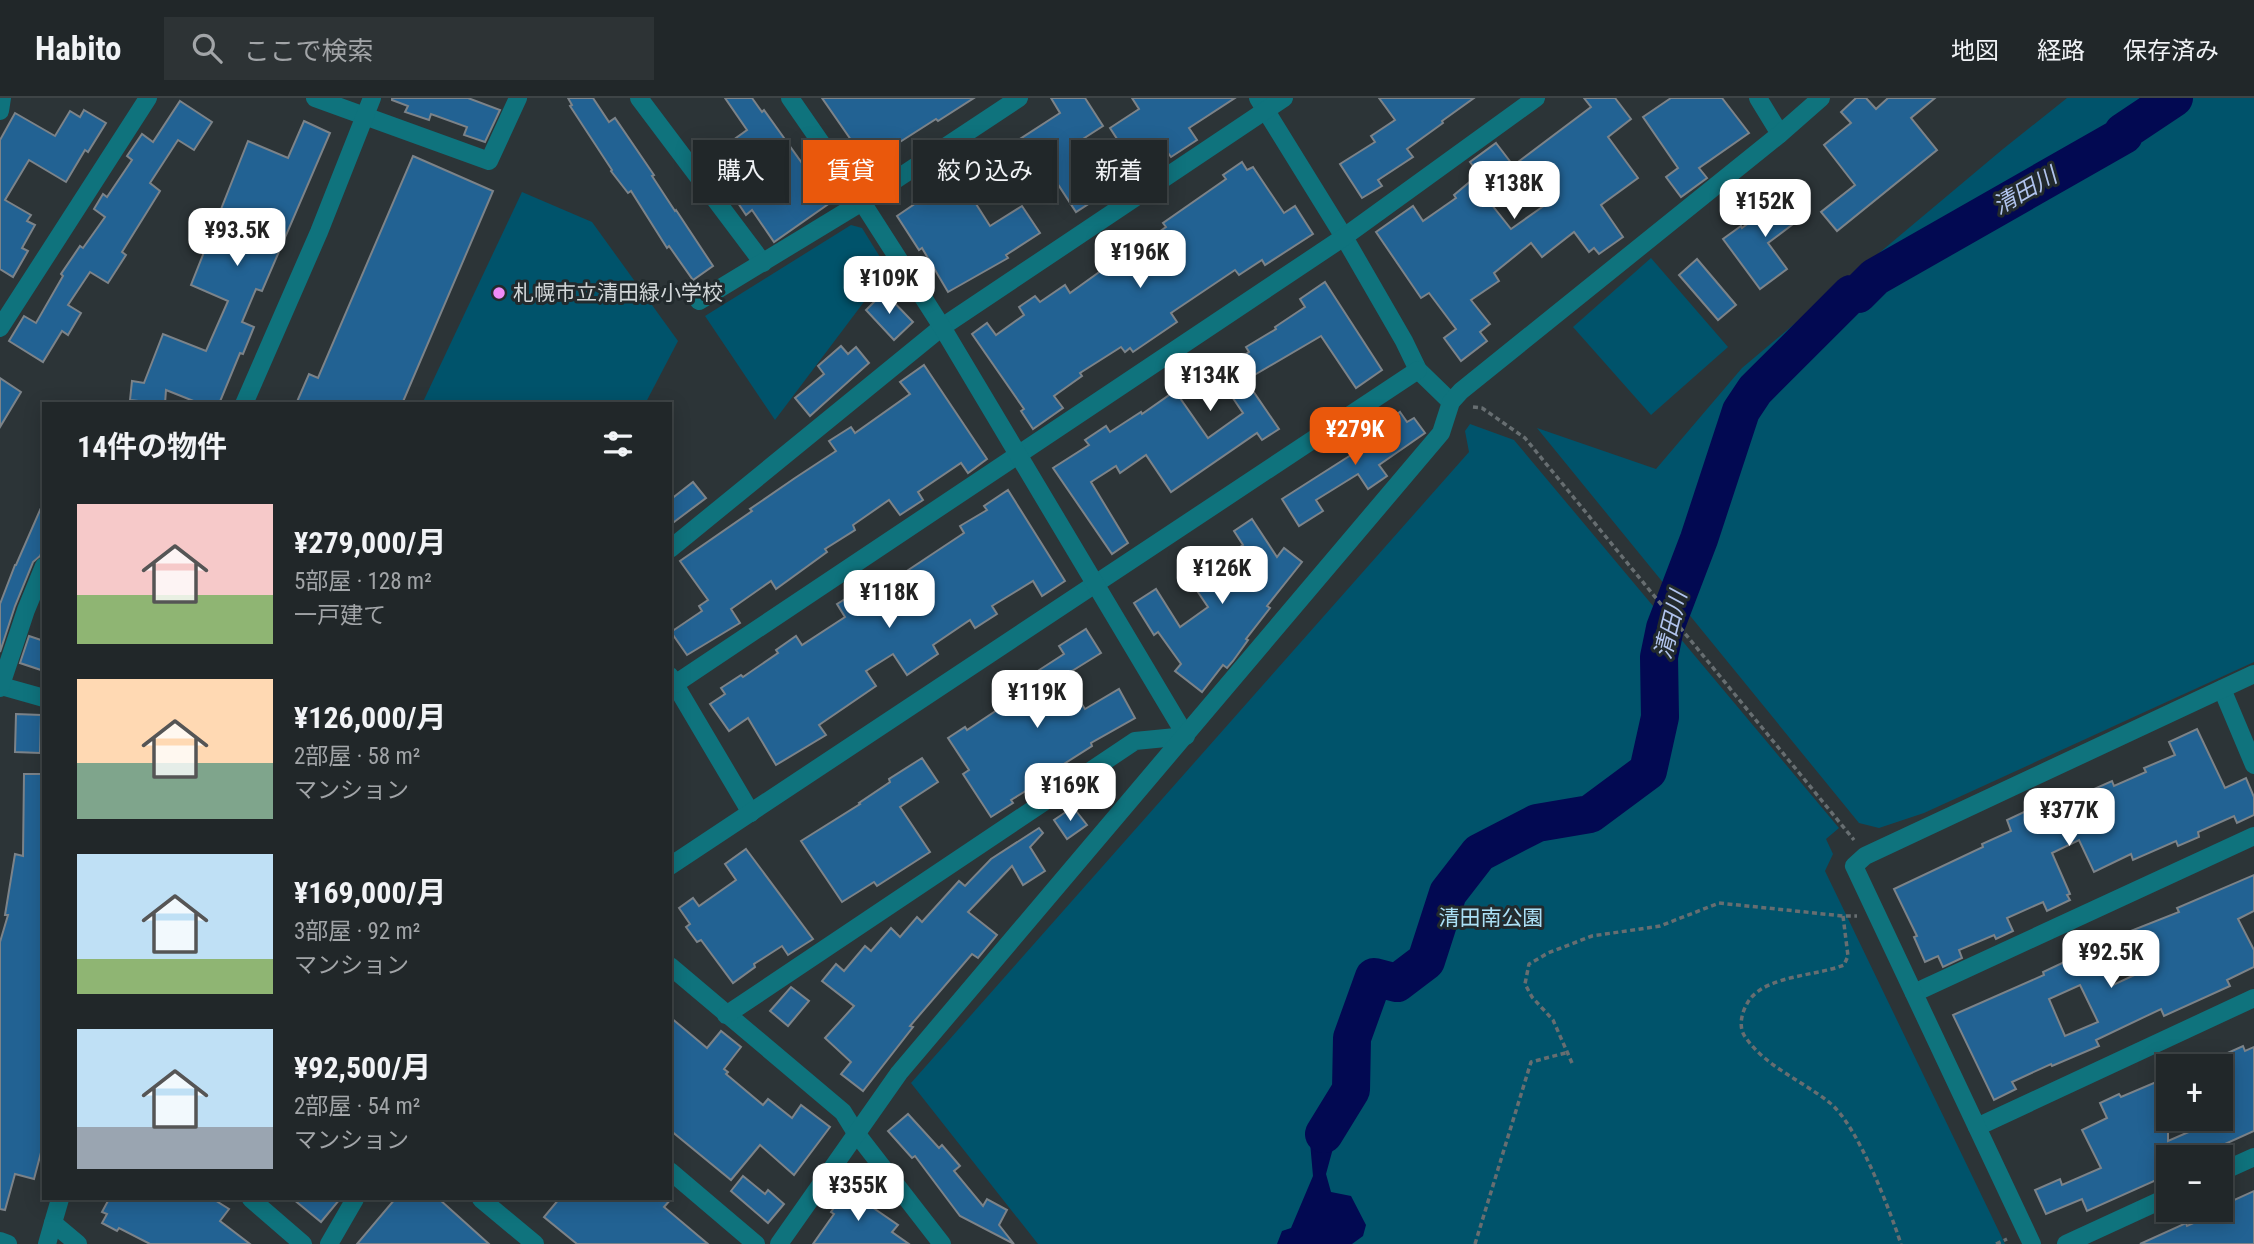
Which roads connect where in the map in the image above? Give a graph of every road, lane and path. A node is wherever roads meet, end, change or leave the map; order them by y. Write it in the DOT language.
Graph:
graph roads {
  1 [pos="2,98"];
  2 [pos="148,98"];
  3 [pos="315,98"];
  4 [pos="373,98"];
  5 [pos="519,98"];
  6 [pos="639,98"];
  7 [pos="790,98"];
  8 [pos="1019,98"];
  9 [pos="1284,98"];
  10 [pos="1536,98"];
  11 [pos="1758,98"];
  12 [pos="1821,98"];
  13 [pos="1262,105"];
  14 [pos="0,111"];
  15 [pos="365,116"];
  16 [pos="1780,134"];
  17 [pos="819,140"];
  18 [pos="899,177"];
  19 [pos="860,203"];
  20 [pos="863,203"];
  21 [pos="1344,237"];
  22 [pos="763,263"];
  23 [pos="699,300"];
  24 [pos="942,327"];
  25 [pos="0,328"];
  26 [pos="1418,370"];
  27 [pos="245,402"];
  28 [pos="1451,402"];
  29 [pos="1018,454"];
  30 [pos="672,547"];
  31 [pos="42,571"];
  32 [pos="1096,585"];
  33 [pos="2254,674"];
  34 [pos="673,680"];
  35 [pos="0,687"];
  36 [pos="2222,689"];
  37 [pos="42,698"];
  38 [pos="1186,736"];
  39 [pos="2254,765"];
  40 [pos="751,813"];
  41 [pos="1845,826"];
  42 [pos="2254,836"];
  43 [pos="672,865"];
  44 [pos="1843,916"];
  45 [pos="1877,916"];
  46 [pos="672,968"];
  47 [pos="1914,993"];
  48 [pos="2254,998"];
  49 [pos="726,1015"];
  50 [pos="1569,1052"];
  51 [pos="1572,1063"];
  52 [pos="1977,1127"];
  53 [pos="856,1133"];
  54 [pos="2254,1157"];
  55 [pos="2233,1167"];
  56 [pos="672,1173"];
  57 [pos="60,1200"];
  58 [pos="252,1200"];
  59 [pos="354,1200"];
  60 [pos="482,1200"];
  61 [pos="2156,1202"];
  62 [pos="53,1223"];
  63 [pos="0,1241"];
  64 [pos="8,1244"];
  65 [pos="47,1244"];
  66 [pos="78,1244"];
  67 [pos="303,1244"];
  68 [pos="329,1244"];
  69 [pos="534,1244"];
  70 [pos="756,1244"];
  71 [pos="779,1244"];
  72 [pos="942,1244"];
  73 [pos="1475,1244"];
  74 [pos="1901,1244"];
  75 [pos="2032,1244"];
  76 [pos="2066,1244"];
  1 -- 14 [label="street"];
  2 -- 25 [label="street"];
  3 -- 15 [label="street"];
  4 -- 15 [label="street"];
  5 -- 15 [label="street"];
  6 -- 22 [label="street"];
  7 -- 17 [label="street"];
  8 -- 18 [label="street"];
  9 -- 13 [label="street"];
  10 -- 21 [label="street"];
  11 -- 16 [label="street"];
  12 -- 16 [label="street"];
  13 -- 21 [label="street"];
  13 -- 24 [label="street"];
  15 -- 27 [label="street"];
  16 -- 28 [label="street"];
  19 -- 22 [label="street"];
  20 -- 24 [label="street"];
  21 -- 26 [label="street"];
  21 -- 29 [label="street"];
  22 -- 23 [label="street"];
  24 -- 29 [label="street"];
  24 -- 30 [label="street"];
  26 -- 28 [label="street"];
  26 -- 32 [label="street"];
  28 -- 38 [label="street"];
  28 -- 41 [label="path"];
  29 -- 32 [label="street"];
  29 -- 34 [label="street"];
  31 -- 35 [label="street"];
  32 -- 38 [label="street"];
  32 -- 40 [label="street"];
  33 -- 36 [label="street"];
  34 -- 40 [label="street"];
  35 -- 37 [label="street"];
  36 -- 39 [label="street"];
  36 -- 45 [label="street"];
  38 -- 49 [label="street"];
  38 -- 53 [label="street"];
  40 -- 43 [label="street"];
  42 -- 47 [label="street"];
  44 -- 45 [label="path"];
  44 -- 50 [label="path"];
  44 -- 74 [label="path"];
  45 -- 47 [label="street"];
  46 -- 49 [label="street"];
  47 -- 52 [label="street"];
  48 -- 52 [label="street"];
  49 -- 53 [label="street"];
  50 -- 51 [label="path"];
  50 -- 73 [label="path"];
  52 -- 75 [label="street"];
  53 -- 71 [label="street"];
  53 -- 72 [label="street"];
  54 -- 55 [label="street"];
  56 -- 70 [label="street"];
  57 -- 62 [label="street"];
  58 -- 67 [label="street"];
  59 -- 68 [label="street"];
  60 -- 69 [label="street"];
  61 -- 76 [label="street"];
  62 -- 65 [label="street"];
  62 -- 66 [label="street"];
  63 -- 64 [label="street"];
}
